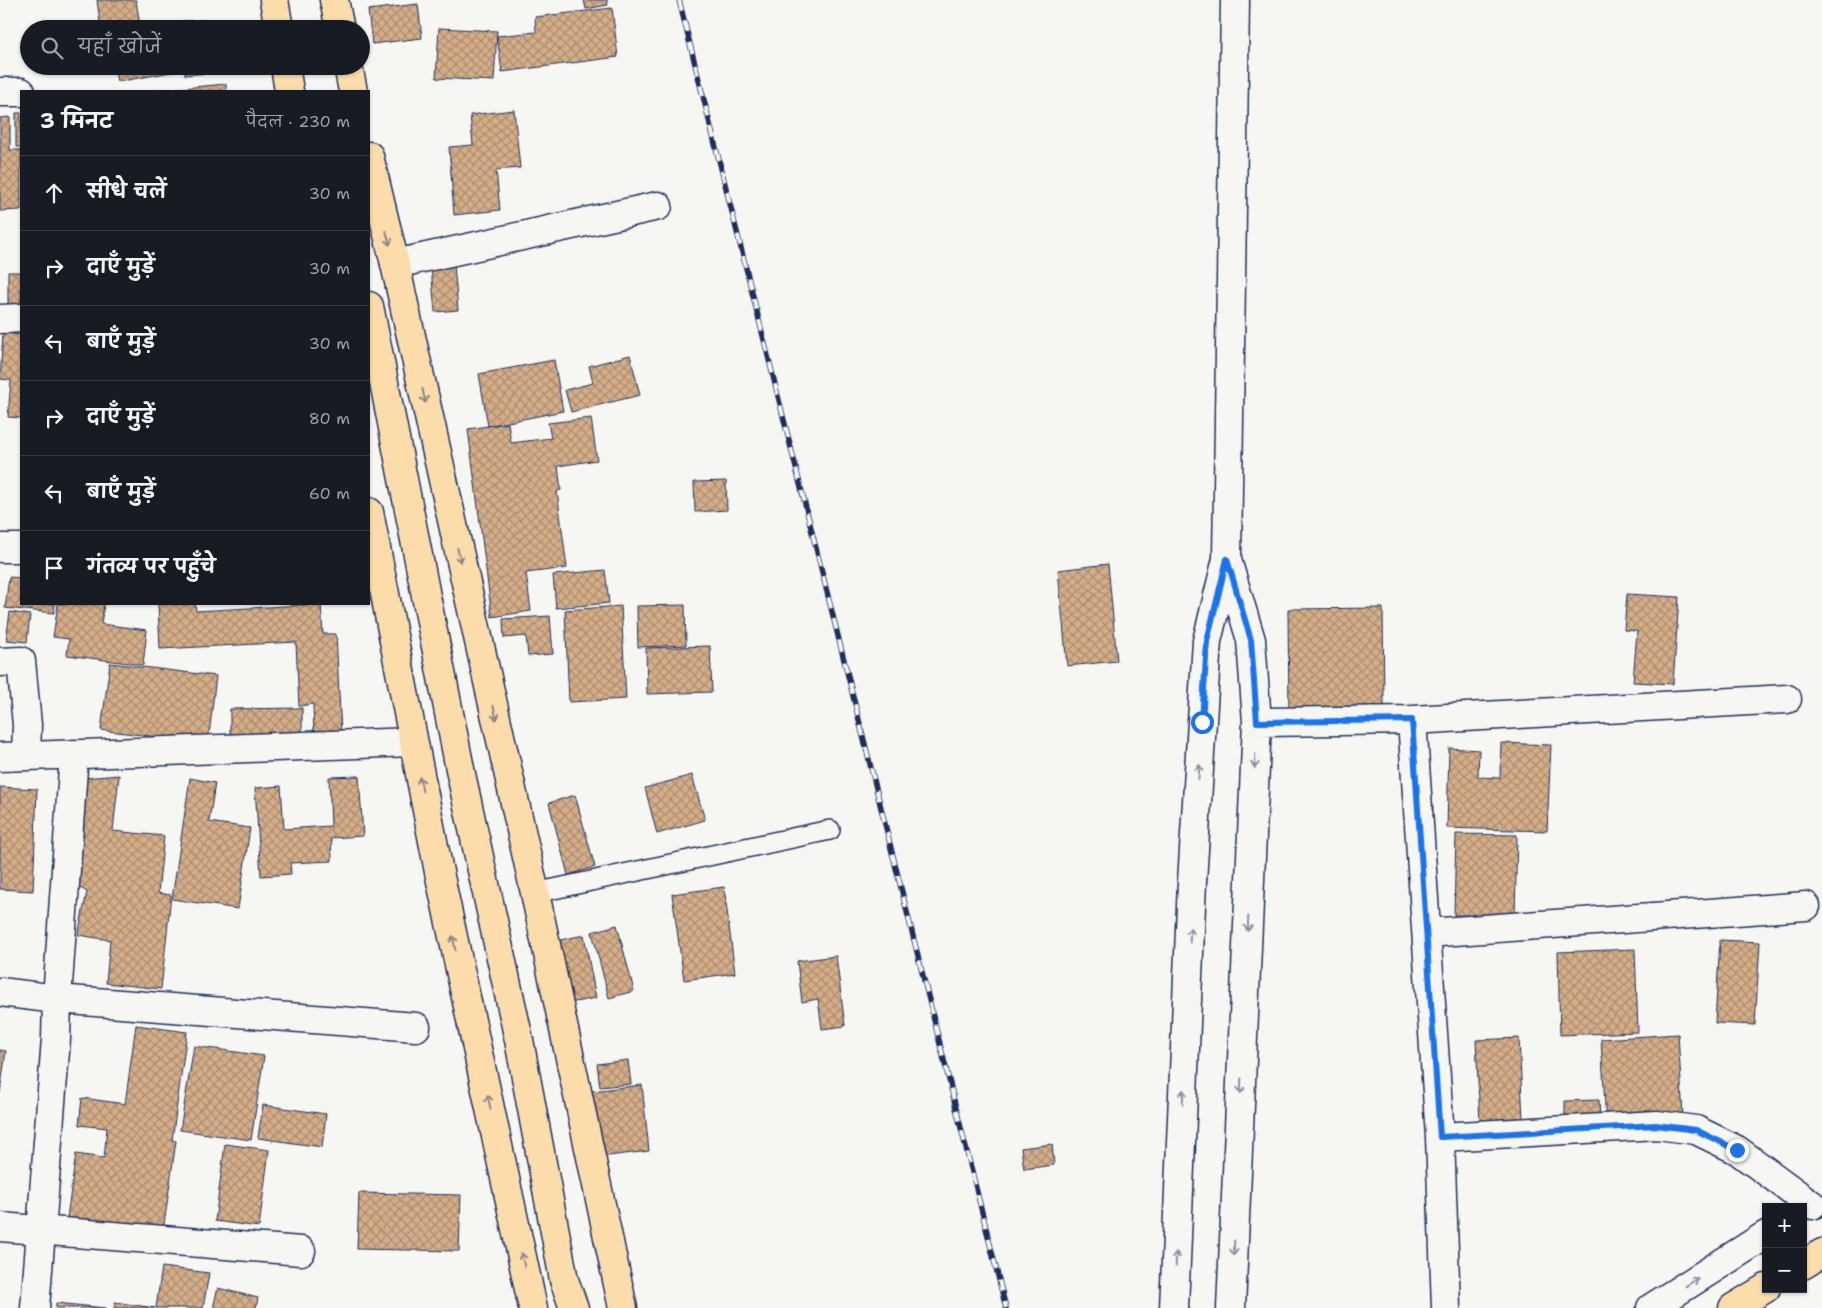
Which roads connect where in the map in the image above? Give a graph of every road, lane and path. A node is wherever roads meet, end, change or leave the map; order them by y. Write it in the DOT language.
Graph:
graph roads {
  1 [pos="274,0"];
  2 [pos="334,0"];
  3 [pos="1236,0"];
  4 [pos="277,20"];
  5 [pos="338,20"];
  6 [pos="286,75"];
  7 [pos="350,75"];
  8 [pos="289,90"];
  9 [pos="353,90"];
  10 [pos="0,92"];
  11 [pos="20,92"];
  12 [pos="370,160"];
  13 [pos="658,206"];
  14 [pos="395,264"];
  15 [pos="370,311"];
  16 [pos="20,318"];
  17 [pos="0,319"];
  18 [pos="370,517"];
  19 [pos="0,548"];
  20 [pos="20,548"];
  21 [pos="1227,559"];
  22 [pos="0,662"];
  23 [pos="1787,699"];
  24 [pos="1412,720"];
  25 [pos="1257,722"];
  26 [pos="413,742"];
  27 [pos="74,754"];
  28 [pos="13,756"];
  29 [pos="830,830"];
  30 [pos="535,893"];
  31 [pos="1806,906"];
  32 [pos="1427,933"];
  33 [pos="0,992"];
  34 [pos="57,998"];
  35 [pos="416,1027"];
  36 [pos="1440,1137"];
  37 [pos="1812,1205"];
  38 [pos="0,1227"];
  39 [pos="40,1230"];
  40 [pos="1762,1238"];
  41 [pos="301,1251"];
  42 [pos="1822,1253"];
  43 [pos="1807,1262"];
  44 [pos="1762,1290"];
  45 [pos="35,1308"];
  46 [pos="534,1308"];
  47 [pos="574,1308"];
  48 [pos="623,1308"];
  49 [pos="1174,1308"];
  50 [pos="1232,1308"];
  51 [pos="1446,1308"];
  52 [pos="1651,1308"];
  53 [pos="1733,1308"];
  1 -- 4 [label="main road"];
  2 -- 5 [label="main road"];
  3 -- 21 [label="street"];
  6 -- 8 [label="main road"];
  7 -- 9 [label="main road"];
  10 -- 11 [label="street"];
  12 -- 14 [label="main road, one-way"];
  13 -- 14 [label="street"];
  14 -- 30 [label="main road, one-way"];
  15 -- 47 [label="main road"];
  16 -- 17 [label="street"];
  18 -- 26 [label="main road"];
  19 -- 20 [label="street"];
  21 -- 25 [label="street"];
  49 -- 21 [label="street, one-way"];
  22 -- 28 [label="street"];
  23 -- 24 [label="street"];
  24 -- 25 [label="street"];
  24 -- 32 [label="street"];
  25 -- 50 [label="street, one-way"];
  26 -- 27 [label="street"];
  46 -- 26 [label="main road, one-way"];
  27 -- 28 [label="street"];
  27 -- 34 [label="street"];
  29 -- 30 [label="lane"];
  30 -- 48 [label="main road"];
  31 -- 32 [label="street"];
  32 -- 36 [label="street"];
  33 -- 34 [label="street"];
  34 -- 35 [label="street"];
  34 -- 39 [label="street"];
  36 -- 37 [label="street"];
  36 -- 51 [label="street"];
  38 -- 39 [label="street"];
  39 -- 41 [label="street"];
  39 -- 45 [label="street"];
  52 -- 40 [label="street, one-way"];
  42 -- 43 [label="main road"];
  44 -- 53 [label="main road"];
}
